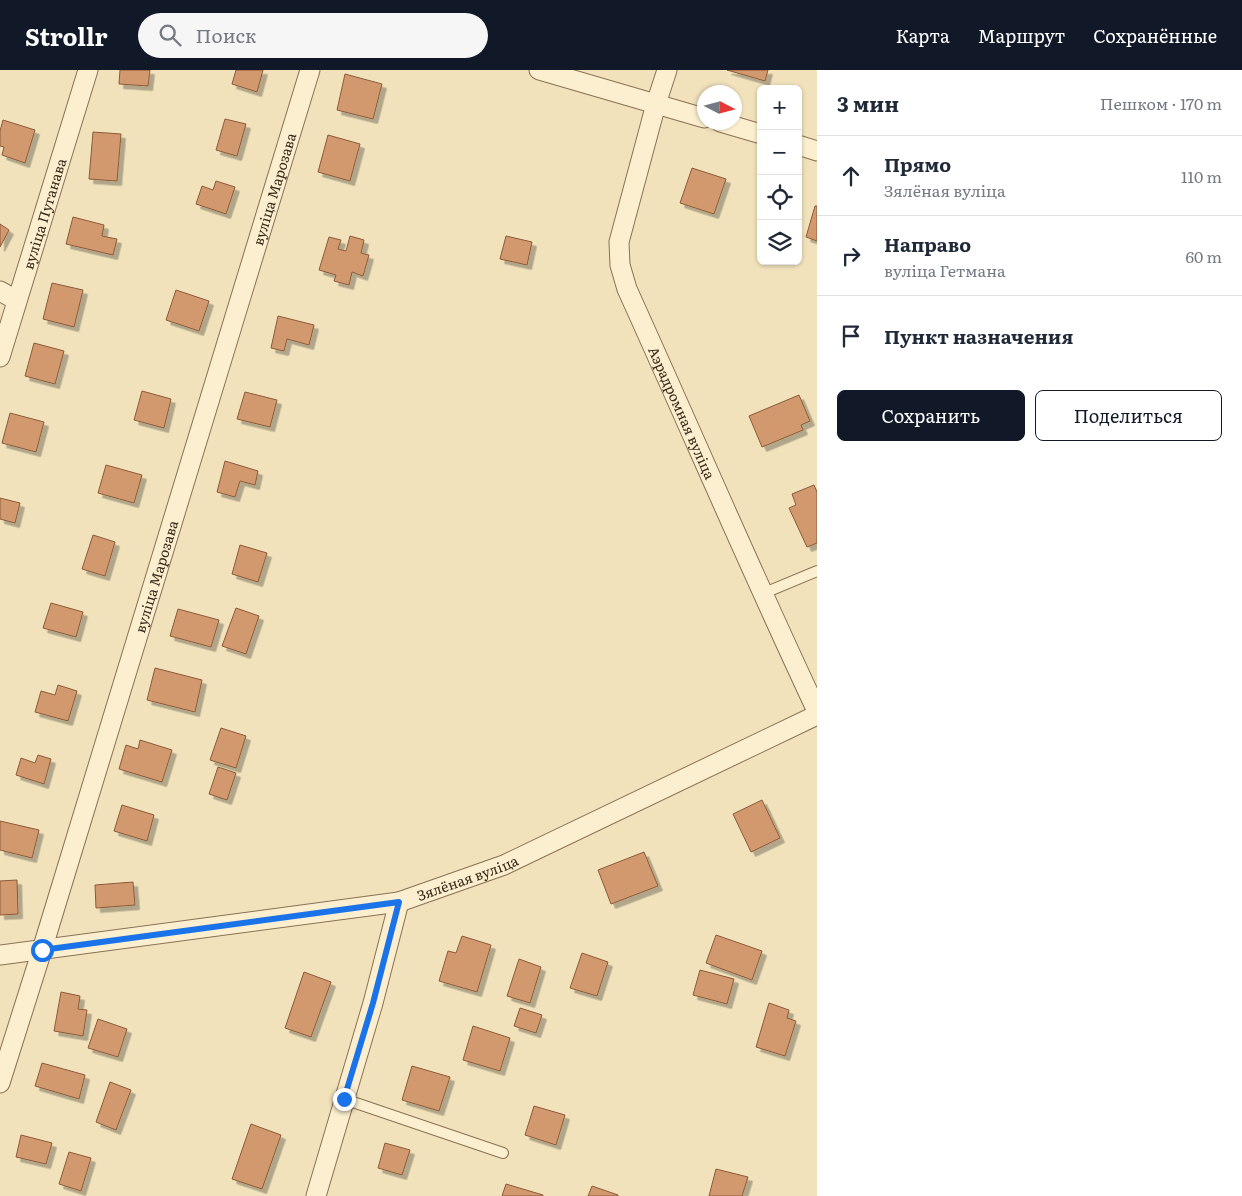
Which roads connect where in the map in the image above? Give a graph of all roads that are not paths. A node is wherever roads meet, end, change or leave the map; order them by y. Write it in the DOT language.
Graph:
graph roads {
  1 [pos="88,70"];
  2 [pos="310,70"];
  3 [pos="539,70"];
  4 [pos="667,70"];
  5 [pos="656,104"];
  6 [pos="697,116"];
  7 [pos="742,128"];
  8 [pos="757,133"];
  9 [pos="802,146"];
  10 [pos="817,151"];
  11 [pos="0,291"];
  12 [pos="16,300"];
  13 [pos="0,357"];
  14 [pos="817,571"];
  15 [pos="762,594"];
  16 [pos="817,711"];
  17 [pos="817,716"];
  18 [pos="399,902"];
  19 [pos="42,950"];
  20 [pos="0,955"];
  21 [pos="0,1082"];
  22 [pos="344,1099"];
  23 [pos="503,1153"];
  24 [pos="316,1196"];
  1 -- 12 [label="street, вуліца Пуганава"];
  2 -- 19 [label="street, вуліца Марозава"];
  3 -- 5 [label="street"];
  4 -- 5 [label="street, Аэрадромная вуліца"];
  5 -- 6 [label="street"];
  5 -- 15 [label="street, Аэрадромная вуліца"];
  7 -- 8 [label="street"];
  9 -- 10 [label="street"];
  11 -- 12 [label="street"];
  12 -- 13 [label="street, вуліца Пуганава"];
  14 -- 15 [label="lane"];
  15 -- 16 [label="street, Аэрадромная вуліца"];
  17 -- 18 [label="street, Зялёная вуліца"];
  18 -- 19 [label="street, Зялёная вуліца"];
  18 -- 22 [label="street"];
  19 -- 20 [label="street, Зялёная вуліца"];
  19 -- 21 [label="street, вуліца Марозава"];
  22 -- 23 [label="lane"];
  22 -- 24 [label="street"];
}
